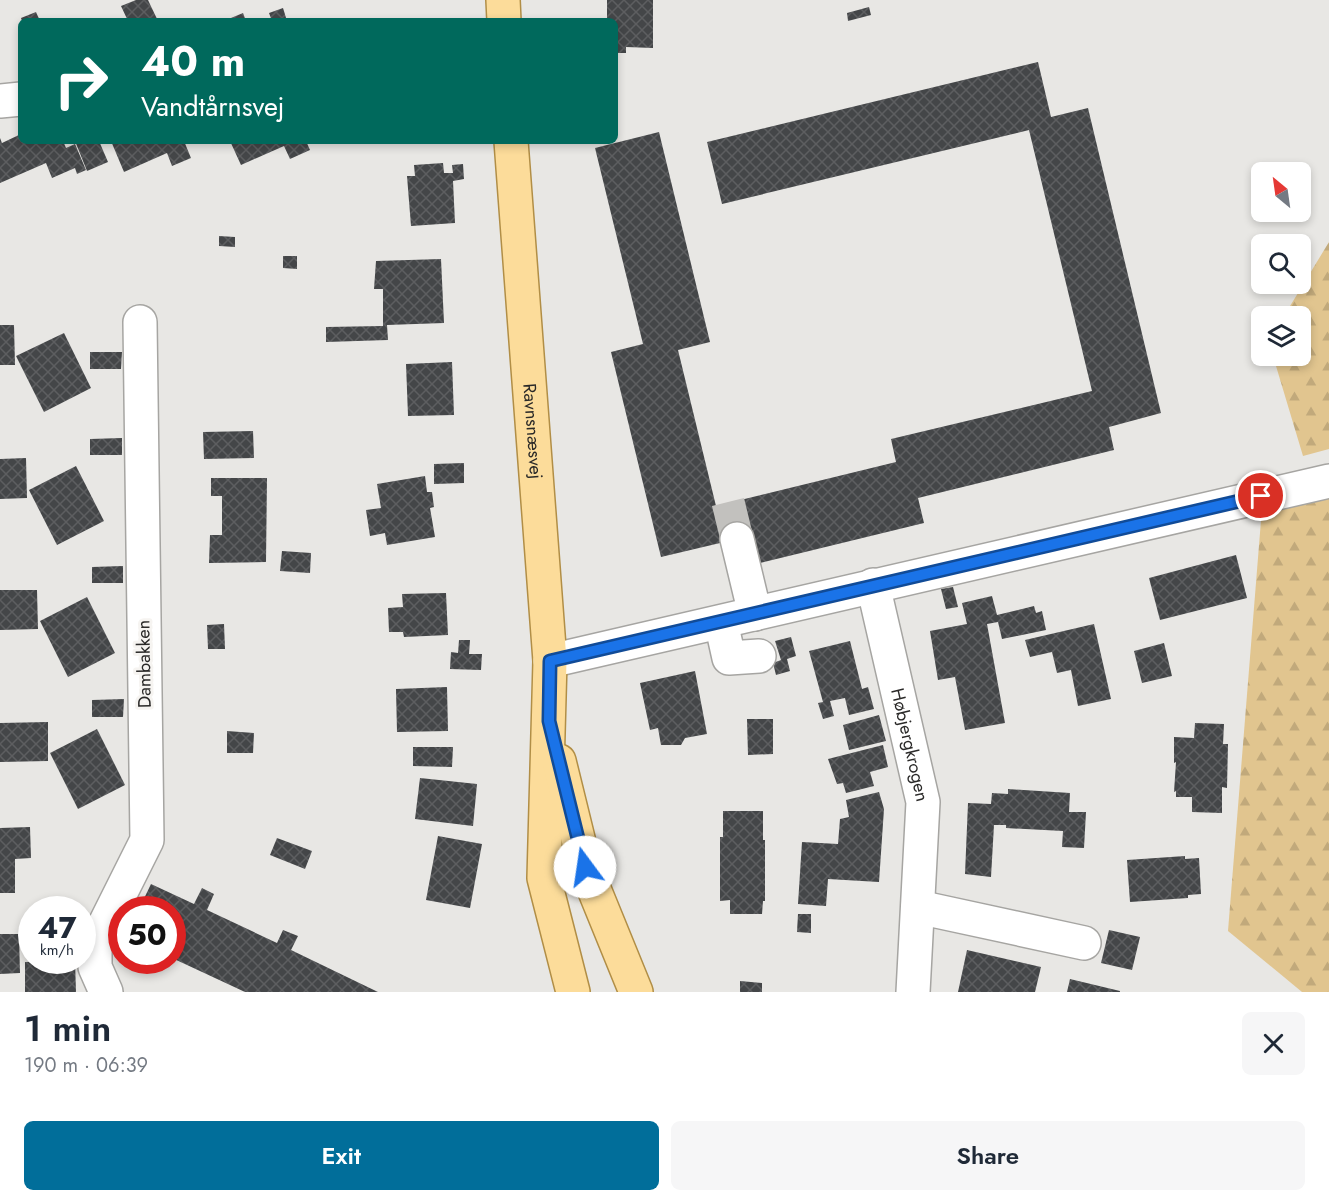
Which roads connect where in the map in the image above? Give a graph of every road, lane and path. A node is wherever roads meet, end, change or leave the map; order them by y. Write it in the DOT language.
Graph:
graph roads {
  1 [pos="503,0"];
  2 [pos="504,18"];
  3 [pos="18,99"];
  4 [pos="0,101"];
  5 [pos="512,144"];
  6 [pos="140,322"];
  7 [pos="1329,481"];
  8 [pos="737,539"];
  9 [pos="873,585"];
  10 [pos="755,614"];
  11 [pos="721,622"];
  12 [pos="759,656"];
  13 [pos="550,661"];
  14 [pos="549,721"];
  15 [pos="918,907"];
  16 [pos="1084,943"];
  17 [pos="106,992"];
  18 [pos="573,992"];
  19 [pos="636,992"];
  20 [pos="913,992"];
  1 -- 2 [label="main road"];
  3 -- 4 [label="street"];
  5 -- 13 [label="main road, Ravnsnæsvej"];
  6 -- 17 [label="street, Dambakken"];
  7 -- 9 [label="street"];
  8 -- 10 [label="street"];
  9 -- 10 [label="street"];
  9 -- 15 [label="street, Høbjergkrogen"];
  10 -- 11 [label="street"];
  11 -- 12 [label="street"];
  11 -- 13 [label="street"];
  13 -- 14 [label="main road, Ravnsnæsvej"];
  14 -- 18 [label="main road, Ravnsnæsvej"];
  14 -- 19 [label="main road, Ravnsnæsvej"];
  15 -- 16 [label="street"];
  15 -- 20 [label="street, Høbjergkrogen"];
}
